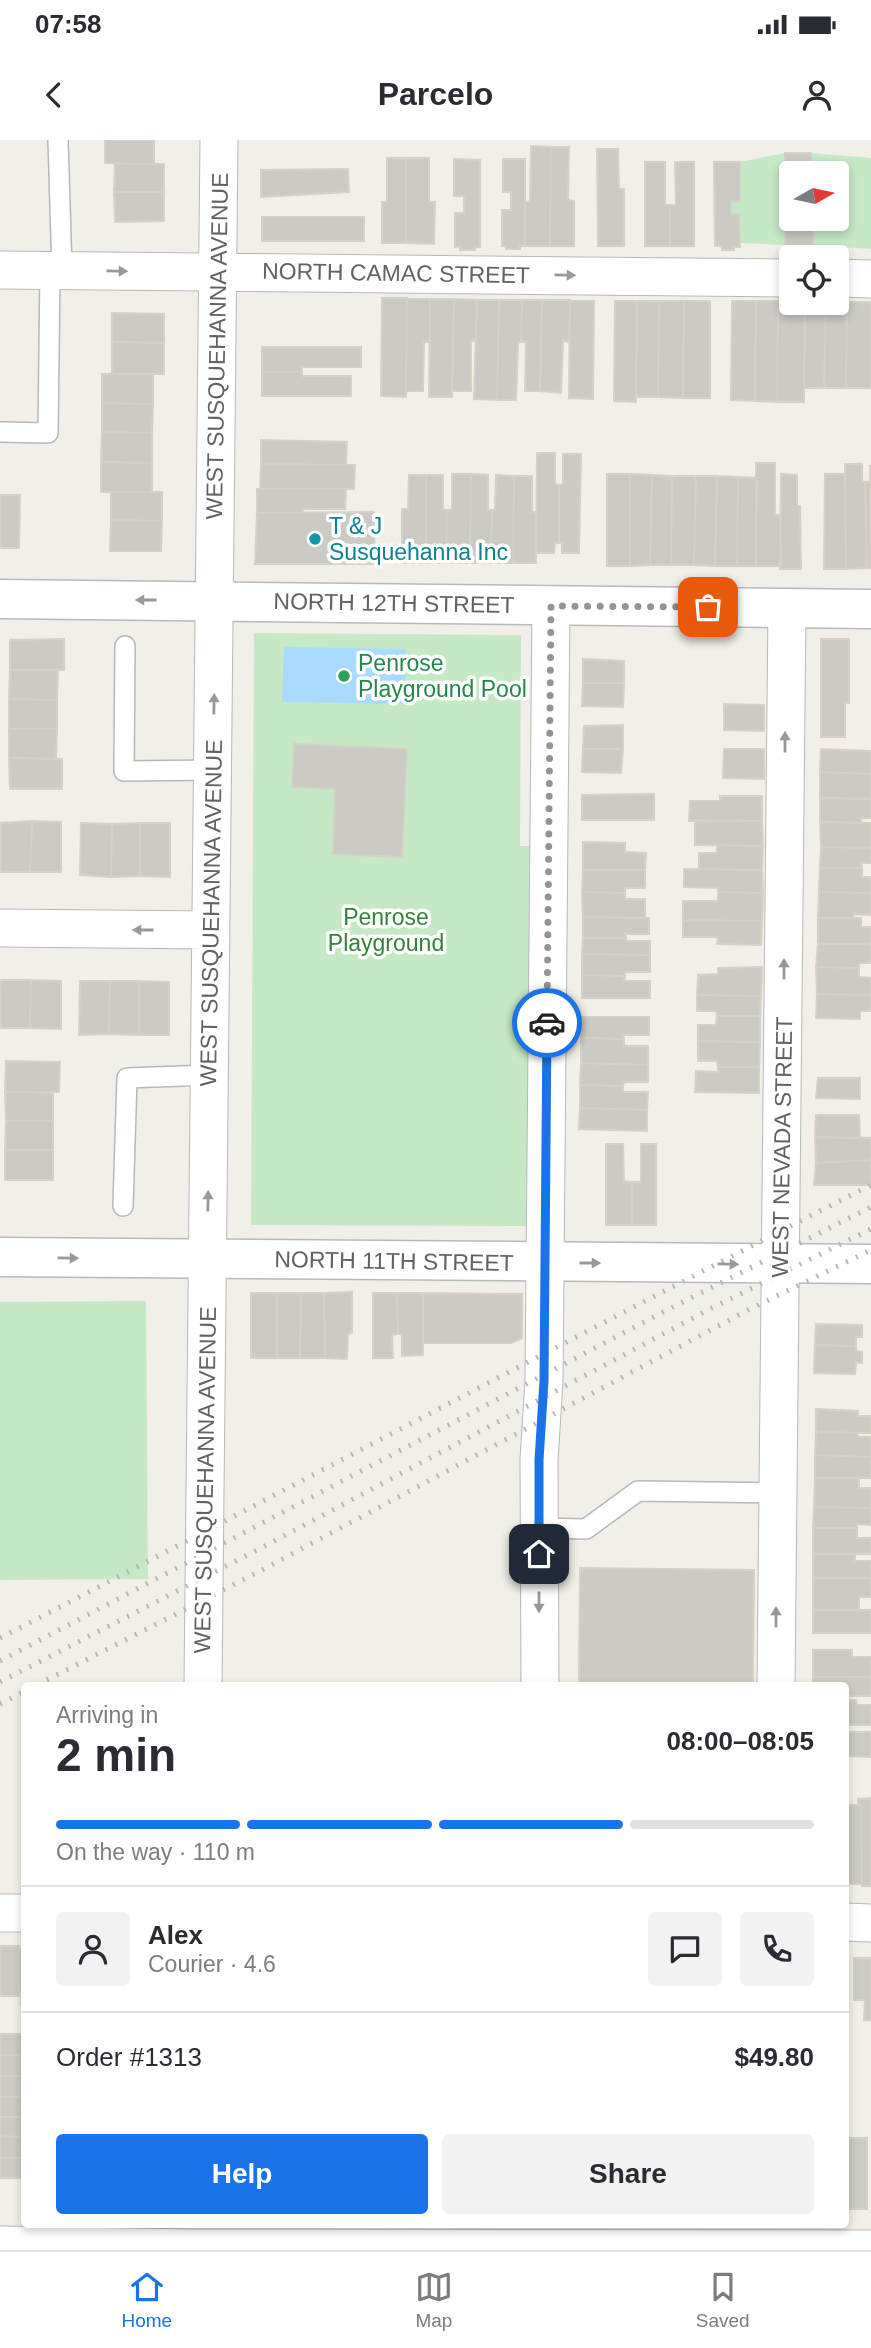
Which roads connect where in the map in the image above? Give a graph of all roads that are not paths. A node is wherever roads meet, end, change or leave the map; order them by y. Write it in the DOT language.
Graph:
graph roads {
  1 [pos="58,140"];
  2 [pos="219,140"];
  3 [pos="0,270"];
  4 [pos="56,270"];
  5 [pos="218,272"];
  6 [pos="779,278"];
  7 [pos="849,278"];
  8 [pos="871,279"];
  9 [pos="0,432"];
  10 [pos="0,599"];
  11 [pos="214,601"];
  12 [pos="551,606"];
  13 [pos="787,608"];
  14 [pos="871,609"];
  15 [pos="125,646"];
  16 [pos="213,770"];
  17 [pos="0,929"];
  18 [pos="211,930"];
  19 [pos="210,1075"];
  20 [pos="123,1206"];
  21 [pos="0,1257"];
  22 [pos="208,1259"];
  23 [pos="544,1263"];
  24 [pos="871,1264"];
  25 [pos="782,1265"];
  26 [pos="776,1493"];
  27 [pos="539,1528"];
  28 [pos="203,1682"];
  29 [pos="540,1682"];
  30 [pos="776,1682"];
  31 [pos="0,1913"];
  32 [pos="21,1913"];
  33 [pos="849,1922"];
  34 [pos="871,1923"];
  35 [pos="196,2241"];
  36 [pos="0,2245"];
  37 [pos="871,2249"];
  1 -- 4 [label="lane"];
  2 -- 5 [label="street, WEST SUSQUEHANNA AVENUE"];
  3 -- 4 [label="street, NORTH CAMAC STREET"];
  4 -- 5 [label="street, NORTH CAMAC STREET, one-way"];
  4 -- 9 [label="lane"];
  5 -- 6 [label="street, NORTH CAMAC STREET, one-way"];
  5 -- 11 [label="street, WEST SUSQUEHANNA AVENUE"];
  7 -- 8 [label="street"];
  11 -- 10 [label="main road, NORTH 12TH STREET, one-way"];
  11 -- 12 [label="main road, NORTH 12TH STREET"];
  16 -- 11 [label="street, WEST SUSQUEHANNA AVENUE, one-way"];
  12 -- 13 [label="main road, NORTH 12TH STREET"];
  12 -- 23 [label="street"];
  13 -- 14 [label="main road, NORTH 12TH STREET"];
  25 -- 13 [label="street, WEST NEVADA STREET, one-way"];
  15 -- 16 [label="lane"];
  16 -- 18 [label="street, WEST SUSQUEHANNA AVENUE"];
  18 -- 17 [label="street, one-way"];
  18 -- 19 [label="street, WEST SUSQUEHANNA AVENUE"];
  19 -- 20 [label="lane"];
  22 -- 19 [label="street, WEST SUSQUEHANNA AVENUE, one-way"];
  21 -- 22 [label="main road, NORTH 11TH STREET, one-way"];
  22 -- 23 [label="main road, NORTH 11TH STREET"];
  22 -- 28 [label="street, WEST SUSQUEHANNA AVENUE"];
  23 -- 25 [label="main road, NORTH 11TH STREET, one-way"];
  23 -- 27 [label="street"];
  24 -- 25 [label="main road, NORTH 11TH STREET"];
  25 -- 26 [label="street, WEST NEVADA STREET"];
  26 -- 27 [label="lane"];
  30 -- 26 [label="street, WEST NEVADA STREET, one-way"];
  27 -- 29 [label="street, one-way"];
  31 -- 32 [label="street"];
  33 -- 34 [label="street"];
  35 -- 36 [label="street"];
  35 -- 37 [label="street"];
}
